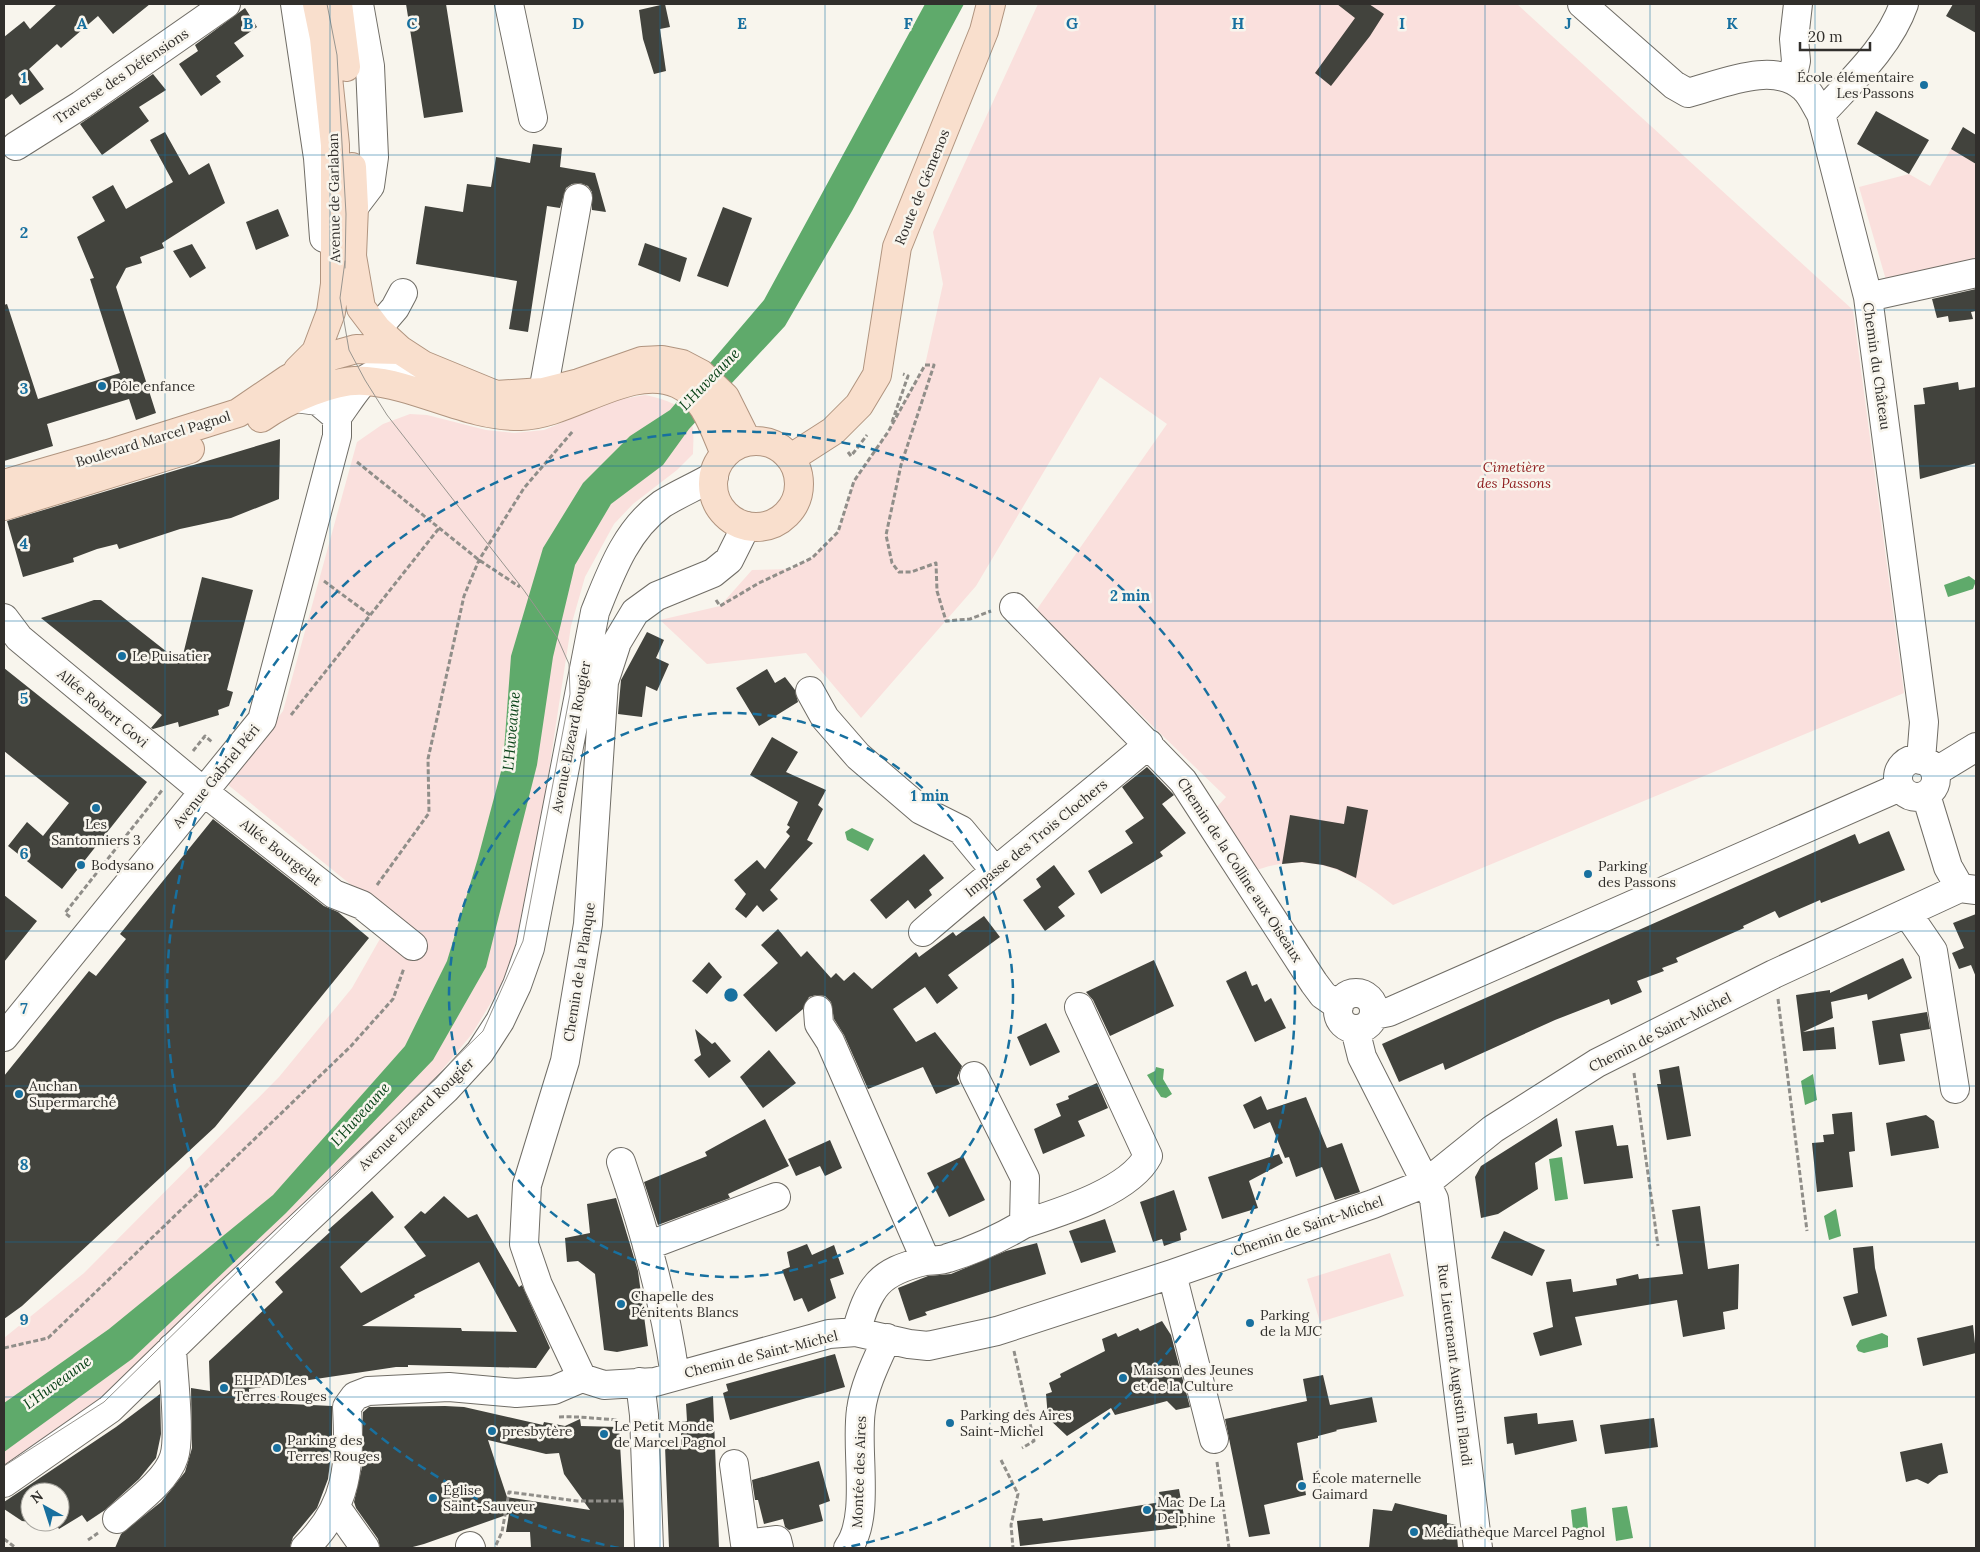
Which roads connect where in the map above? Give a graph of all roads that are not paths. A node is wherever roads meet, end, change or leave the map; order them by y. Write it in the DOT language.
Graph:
graph roads {
  1 [pos="226,4"];
  2 [pos="295,4"];
  3 [pos="317,4"];
  4 [pos="338,4"];
  5 [pos="359,4"];
  6 [pos="509,4"];
  7 [pos="991,4"];
  8 [pos="1582,4"];
  9 [pos="1798,4"];
  10 [pos="1904,4"];
  11 [pos="1792,79"];
  12 [pos="1821,114"];
  13 [pos="533,118"];
  14 [pos="16,146"];
  15 [pos="578,198"];
  16 [pos="354,207"];
  17 [pos="1976,273"];
  18 [pos="335,284"];
  19 [pos="403,293"];
  20 [pos="1868,297"];
  21 [pos="330,312"];
  22 [pos="369,318"];
  23 [pos="403,352"];
  24 [pos="360,367"];
  25 [pos="661,370"];
  26 [pos="468,384"];
  27 [pos="301,389"];
  28 [pos="543,392"];
  29 [pos="337,427"];
  30 [pos="729,457"];
  31 [pos="792,458"];
  32 [pos="4,484"];
  33 [pos="4,506"];
  34 [pos="746,526"];
  35 [pos="1014,607"];
  36 [pos="4,620"];
  37 [pos="810,691"];
  38 [pos="1149,744"];
  39 [pos="1976,747"];
  40 [pos="1928,776"];
  41 [pos="204,792"];
  42 [pos="995,870"];
  43 [pos="1968,889"];
  44 [pos="1907,913"];
  45 [pos="924,932"];
  46 [pos="413,946"];
  47 [pos="1079,1007"];
  48 [pos="818,1010"];
  49 [pos="1364,1022"];
  50 [pos="4,1037"];
  51 [pos="974,1076"];
  52 [pos="1955,1089"];
  53 [pos="621,1162"];
  54 [pos="1426,1183"];
  55 [pos="776,1197"];
  56 [pos="1024,1224"];
  57 [pos="647,1246"];
  58 [pos="926,1261"];
  59 [pos="1172,1274"];
  60 [pos="856,1332"];
  61 [pos="887,1338"];
  62 [pos="172,1348"];
  63 [pos="675,1376"];
  64 [pos="582,1378"];
  65 [pos="640,1382"];
  66 [pos="1214,1439"];
  67 [pos="734,1464"];
  68 [pos="4,1483"];
  69 [pos="336,1507"];
  70 [pos="117,1519"];
  71 [pos="305,1548"];
  72 [pos="365,1548"];
  73 [pos="649,1548"];
  74 [pos="779,1548"];
  75 [pos="848,1548"];
  76 [pos="1478,1548"];
  1 -- 14 [label="street, Traverse des Défensions"];
  2 -- 18 [label="street"];
  3 -- 18 [label="main road, Avenue de Garlaban"];
  4 -- 16 [label="main road, Avenue de Garlaban"];
  5 -- 16 [label="street"];
  6 -- 13 [label="street"];
  7 -- 31 [label="main road, Route de Gémenos"];
  8 -- 11 [label="street"];
  9 -- 11 [label="street"];
  10 -- 12 [label="street"];
  11 -- 12 [label="street, Chemin du Château"];
  12 -- 20 [label="street, Chemin du Château"];
  15 -- 28 [label="street"];
  16 -- 22 [label="main road, Avenue de Garlaban"];
  17 -- 20 [label="street"];
  18 -- 21 [label="main road, Avenue de Garlaban"];
  19 -- 22 [label="street"];
  20 -- 40 [label="street, Chemin du Château"];
  21 -- 24 [label="main road"];
  21 -- 27 [label="main road, Avenue de Garlaban"];
  22 -- 23 [label="main road"];
  22 -- 24 [label="main road, Avenue de Garlaban"];
  23 -- 24 [label="main road, Boulevard Marcel Pagnol"];
  23 -- 26 [label="main road"];
  24 -- 25 [label="main road"];
  24 -- 26 [label="street"];
  24 -- 27 [label="main road, Boulevard Marcel Pagnol"];
  24 -- 27 [label="main road, Boulevard Marcel Pagnol"];
  24 -- 29 [label="street"];
  25 -- 28 [label="main road"];
  25 -- 30 [label="main road"];
  26 -- 28 [label="main road"];
  27 -- 29 [label="street"];
  27 -- 32 [label="main road, Boulevard Marcel Pagnol"];
  27 -- 33 [label="main road, Boulevard Marcel Pagnol"];
  29 -- 41 [label="street, Avenue Gabriel Péri"];
  30 -- 31 [label="main road"];
  30 -- 34 [label="main road"];
  30 -- 62 [label="street, Avenue Elzeard Rougier"];
  31 -- 34 [label="main road"];
  34 -- 64 [label="street, Chemin de la Planque"];
  35 -- 38 [label="street, Chemin de la Colline aux Oiseaux"];
  36 -- 41 [label="street, Allée Robert Govi"];
  37 -- 42 [label="street"];
  38 -- 42 [label="street, Impasse des Trois Clochers"];
  38 -- 49 [label="street, Chemin de la Colline aux Oiseaux"];
  39 -- 40 [label="street"];
  40 -- 43 [label="street, Chemin du Château"];
  40 -- 49 [label="street"];
  41 -- 46 [label="street, Allée Bourgelat"];
  41 -- 50 [label="street, Avenue Gabriel Péri"];
  42 -- 45 [label="street, Impasse des Trois Clochers"];
  43 -- 44 [label="street, Chemin de Saint-Michel"];
  44 -- 52 [label="street"];
  44 -- 54 [label="street, Chemin de Saint-Michel"];
  47 -- 56 [label="street"];
  48 -- 58 [label="street"];
  49 -- 54 [label="street"];
  51 -- 56 [label="street"];
  53 -- 57 [label="street"];
  54 -- 59 [label="street, Chemin de Saint-Michel"];
  54 -- 76 [label="street, Rue Lieutenant Augustin Flandi"];
  55 -- 57 [label="street"];
  56 -- 58 [label="street"];
  57 -- 63 [label="street"];
  58 -- 60 [label="street"];
  59 -- 61 [label="street, Chemin de Saint-Michel"];
  59 -- 66 [label="street"];
  60 -- 61 [label="street, Chemin de Saint-Michel"];
  60 -- 63 [label="street, Chemin de Saint-Michel"];
  61 -- 75 [label="street, Montée des Aires"];
  62 -- 68 [label="street, Avenue Elzeard Rougier"];
  62 -- 70 [label="street"];
  63 -- 65 [label="street, Chemin de Saint-Michel"];
  64 -- 65 [label="street, Chemin de Saint-Michel"];
  64 -- 69 [label="street"];
  65 -- 73 [label="street"];
  67 -- 74 [label="street"];
  69 -- 71 [label="street"];
  69 -- 72 [label="street"];
}
